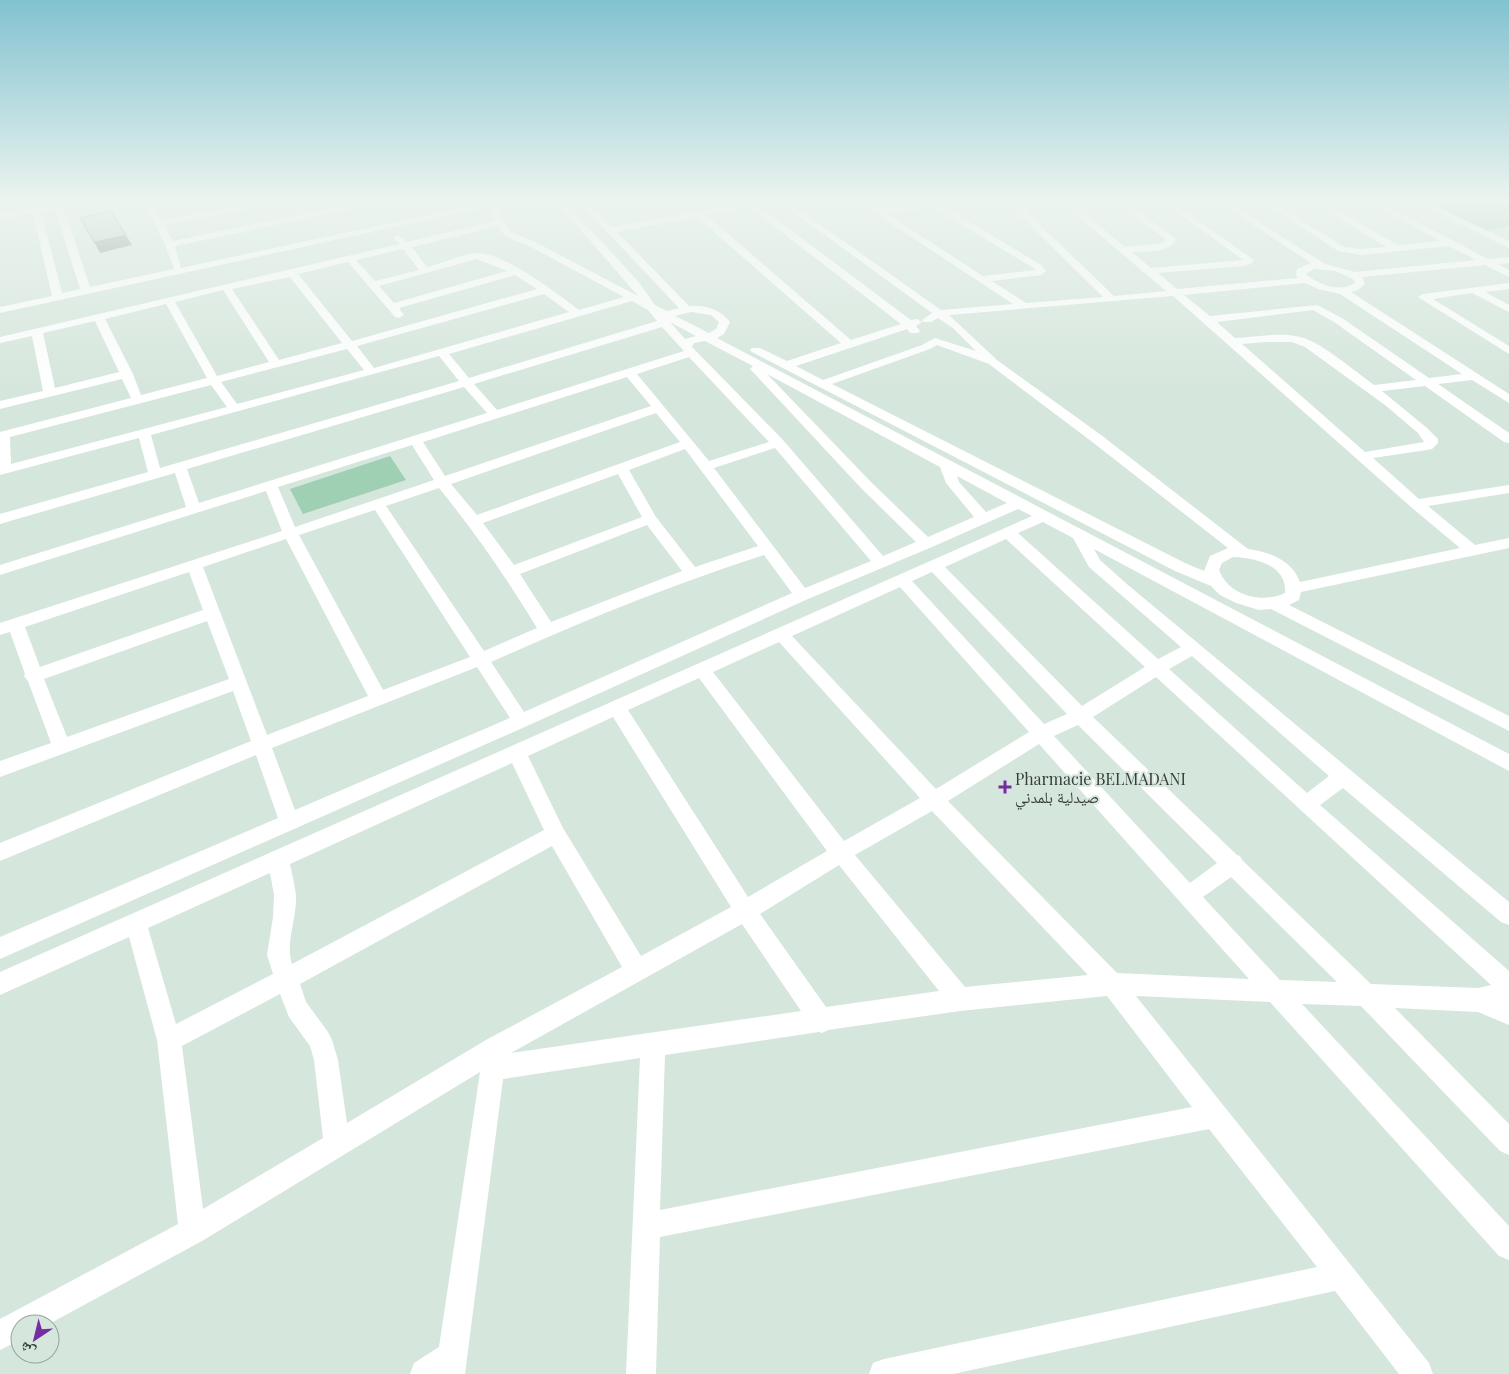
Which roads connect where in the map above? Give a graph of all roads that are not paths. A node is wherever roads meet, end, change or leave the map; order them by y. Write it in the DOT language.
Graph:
graph roads {
  1 [pos="50,265"];
  2 [pos="77,265"];
  3 [pos="183,265"];
  4 [pos="258,265"];
  5 [pos="322,265"];
  6 [pos="357,265"];
  7 [pos="420,265"];
  8 [pos="445,265"];
  9 [pos="503,265"];
  10 [pos="572,265"];
  11 [pos="618,265"];
  12 [pos="644,265"];
  13 [pos="758,265"];
  14 [pos="836,265"];
  15 [pos="872,265"];
  16 [pos="960,265"];
  17 [pos="1035,265"];
  18 [pos="1077,265"];
  19 [pos="1142,265"];
  20 [pos="1218,265"];
  21 [pos="1301,265"];
  22 [pos="1304,265"];
  23 [pos="1455,265"];
  24 [pos="1493,265"];
  25 [pos="1322,266"];
  26 [pos="177,267"];
  27 [pos="424,271"];
  28 [pos="1149,271"];
  29 [pos="514,272"];
  30 [pos="292,273"];
  31 [pos="1509,274"];
  32 [pos="1354,275"];
  33 [pos="216,278"];
  34 [pos="981,279"];
  35 [pos="1305,280"];
  36 [pos="374,284"];
  37 [pos="1509,286"];
  38 [pos="85,289"];
  39 [pos="546,290"];
  40 [pos="1341,290"];
  41 [pos="1474,290"];
  42 [pos="1174,293"];
  43 [pos="57,295"];
  44 [pos="629,298"];
  45 [pos="1112,299"];
  46 [pos="169,300"];
  47 [pos="0,304"];
  48 [pos="392,307"];
  49 [pos="651,307"];
  50 [pos="1025,307"];
  51 [pos="1509,309"];
  52 [pos="0,310"];
  53 [pos="687,310"];
  54 [pos="577,313"];
  55 [pos="940,313"];
  56 [pos="98,316"];
  57 [pos="665,319"];
  58 [pos="1208,320"];
  59 [pos="27,322"];
  60 [pos="918,324"];
  61 [pos="956,327"];
  62 [pos="412,328"];
  63 [pos="714,334"];
  64 [pos="0,340"];
  65 [pos="936,341"];
  66 [pos="1233,341"];
  67 [pos="349,345"];
  68 [pos="850,345"];
  69 [pos="688,350"];
  70 [pos="1509,351"];
  71 [pos="441,352"];
  72 [pos="746,358"];
  73 [pos="1468,359"];
  74 [pos="993,362"];
  75 [pos="276,364"];
  76 [pos="787,365"];
  77 [pos="371,372"];
  78 [pos="629,372"];
  79 [pos="127,374"];
  80 [pos="1475,376"];
  81 [pos="214,381"];
  82 [pos="466,381"];
  83 [pos="1426,382"];
  84 [pos="822,384"];
  85 [pos="1509,386"];
  86 [pos="1370,389"];
  87 [pos="50,393"];
  88 [pos="1509,399"];
  89 [pos="138,401"];
  90 [pos="0,405"];
  91 [pos="233,408"];
  92 [pos="658,408"];
  93 [pos="494,414"];
  94 [pos="144,433"];
  95 [pos="1,435"];
  96 [pos="1509,439"];
  97 [pos="414,440"];
  98 [pos="778,443"];
  99 [pos="688,444"];
  100 [pos="1363,456"];
  101 [pos="946,464"];
  102 [pos="706,466"];
  103 [pos="180,468"];
  104 [pos="622,469"];
  105 [pos="2,470"];
  106 [pos="155,474"];
  107 [pos="442,482"];
  108 [pos="270,485"];
  109 [pos="1509,489"];
  110 [pos="1019,503"];
  111 [pos="378,504"];
  112 [pos="1416,504"];
  113 [pos="194,509"];
  114 [pos="1044,516"];
  115 [pos="650,519"];
  116 [pos="984,519"];
  117 [pos="0,520"];
  118 [pos="474,521"];
  119 [pos="290,533"];
  120 [pos="1009,533"];
  121 [pos="1077,534"];
  122 [pos="1509,543"];
  123 [pos="927,544"];
  124 [pos="766,548"];
  125 [pos="1472,550"];
  126 [pos="1243,552"];
  127 [pos="881,564"];
  128 [pos="194,565"];
  129 [pos="935,566"];
  130 [pos="0,570"];
  131 [pos="511,572"];
  132 [pos="692,573"];
  133 [pos="903,580"];
  134 [pos="1216,582"];
  135 [pos="1295,588"];
  136 [pos="802,595"];
  137 [pos="1276,605"];
  138 [pos="213,613"];
  139 [pos="8,626"];
  140 [pos="547,630"];
  141 [pos="782,635"];
  142 [pos="1194,648"];
  143 [pos="481,659"];
  144 [pos="1158,667"];
  145 [pos="702,670"];
  146 [pos="33,676"];
  147 [pos="239,682"];
  148 [pos="379,699"];
  149 [pos="616,708"];
  150 [pos="1080,716"];
  151 [pos="521,721"];
  152 [pos="1509,724"];
  153 [pos="1042,733"];
  154 [pos="261,745"];
  155 [pos="60,746"];
  156 [pos="518,753"];
  157 [pos="1509,763"];
  158 [pos="0,769"];
  159 [pos="1343,777"];
  160 [pos="934,800"];
  161 [pos="1306,804"];
  162 [pos="288,822"];
  163 [pos="556,834"];
  164 [pos="0,852"];
  165 [pos="841,853"];
  166 [pos="278,858"];
  167 [pos="1232,863"];
  168 [pos="1188,896"];
  169 [pos="744,911"];
  170 [pos="1509,915"];
  171 [pos="136,923"];
  172 [pos="0,948"];
  173 [pos="637,971"];
  174 [pos="286,979"];
  175 [pos="0,984"];
  176 [pos="1112,984"];
  177 [pos="1509,986"];
  178 [pos="1275,990"];
  179 [pos="1509,993"];
  180 [pos="1368,996"];
  181 [pos="960,1000"];
  182 [pos="1478,1000"];
  183 [pos="1509,1013"];
  184 [pos="822,1021"];
  185 [pos="169,1040"];
  186 [pos="653,1045"];
  187 [pos="494,1058"];
  188 [pos="1214,1115"];
  189 [pos="1509,1142"];
  190 [pos="337,1144"];
  191 [pos="646,1226"];
  192 [pos="192,1230"];
  193 [pos="1509,1246"];
  194 [pos="1341,1276"];
  195 [pos="38,1314"];
  196 [pos="451,1365"];
  197 [pos="425,1374"];
  198 [pos="641,1374"];
  199 [pos="884,1374"];
  200 [pos="1418,1374"];
  1 -- 43 [label="street"];
  2 -- 38 [label="street"];
  3 -- 26 [label="street"];
  4 -- 33 [label="street"];
  5 -- 30 [label="street"];
  6 -- 36 [label="street"];
  7 -- 27 [label="street"];
  8 -- 27 [label="street"];
  9 -- 29 [label="street"];
  10 -- 49 [label="street"];
  11 -- 49 [label="street"];
  12 -- 53 [label="street"];
  13 -- 68 [label="street"];
  14 -- 60 [label="street"];
  15 -- 55 [label="street"];
  16 -- 34 [label="street"];
  17 -- 34 [label="street"];
  18 -- 45 [label="street"];
  19 -- 28 [label="street"];
  20 -- 28 [label="street"];
  21 -- 35 [label="street"];
  22 -- 25 [label="street"];
  23 -- 32 [label="street"];
  24 -- 31 [label="street"];
  25 -- 32 [label="street"];
  26 -- 38 [label="street"];
  27 -- 36 [label="street"];
  28 -- 42 [label="street"];
  29 -- 39 [label="street"];
  29 -- 48 [label="street"];
  30 -- 33 [label="street"];
  30 -- 67 [label="street"];
  32 -- 40 [label="street"];
  33 -- 38 [label="street"];
  33 -- 46 [label="street"];
  33 -- 75 [label="street"];
  34 -- 50 [label="street"];
  35 -- 40 [label="street"];
  35 -- 42 [label="street"];
  36 -- 48 [label="street"];
  37 -- 41 [label="street"];
  38 -- 43 [label="street"];
  39 -- 54 [label="street"];
  39 -- 62 [label="street"];
  40 -- 80 [label="street"];
  41 -- 51 [label="street"];
  41 -- 70 [label="street"];
  42 -- 45 [label="street"];
  42 -- 58 [label="street"];
  43 -- 47 [label="street"];
  43 -- 59 [label="street"];
  44 -- 54 [label="street"];
  45 -- 50 [label="street"];
  46 -- 56 [label="street"];
  46 -- 81 [label="street"];
  48 -- 62 [label="street"];
  49 -- 57 [label="street"];
  50 -- 55 [label="street"];
  52 -- 59 [label="street"];
  53 -- 57 [label="street"];
  53 -- 63 [label="street"];
  54 -- 71 [label="street"];
  55 -- 60 [label="street"];
  55 -- 61 [label="street"];
  56 -- 59 [label="street"];
  56 -- 79 [label="street"];
  57 -- 63 [label="street"];
  57 -- 69 [label="street"];
  57 -- 82 [label="street"];
  58 -- 66 [label="street"];
  58 -- 83 [label="street"];
  59 -- 64 [label="street"];
  59 -- 87 [label="street"];
  60 -- 61 [label="street"];
  60 -- 65 [label="street"];
  60 -- 68 [label="street"];
  61 -- 65 [label="street"];
  61 -- 74 [label="street"];
  62 -- 67 [label="street"];
  63 -- 69 [label="street"];
  63 -- 72 [label="street"];
  63 -- 76 [label="street"];
  65 -- 74 [label="street"];
  65 -- 84 [label="street"];
  66 -- 86 [label="street"];
  66 -- 100 [label="street"];
  67 -- 75 [label="street"];
  67 -- 77 [label="street"];
  68 -- 76 [label="street"];
  69 -- 78 [label="street"];
  69 -- 98 [label="street"];
  71 -- 77 [label="street"];
  71 -- 82 [label="street"];
  72 -- 101 [label="street"];
  72 -- 123 [label="street"];
  73 -- 85 [label="street"];
  74 -- 126 [label="street"];
  75 -- 81 [label="street"];
  76 -- 84 [label="street"];
  77 -- 91 [label="street"];
  78 -- 92 [label="street"];
  78 -- 93 [label="street"];
  79 -- 87 [label="street"];
  79 -- 89 [label="street"];
  80 -- 83 [label="street"];
  80 -- 88 [label="street"];
  81 -- 89 [label="street"];
  81 -- 91 [label="street"];
  82 -- 93 [label="street"];
  82 -- 103 [label="street"];
  83 -- 86 [label="street"];
  83 -- 96 [label="street"];
  84 -- 134 [label="street"];
  86 -- 100 [label="street"];
  87 -- 90 [label="street"];
  89 -- 95 [label="street"];
  91 -- 94 [label="street"];
  92 -- 99 [label="street"];
  92 -- 107 [label="street"];
  93 -- 97 [label="street"];
  94 -- 105 [label="street"];
  94 -- 106 [label="street"];
  95 -- 105 [label="street"];
  97 -- 107 [label="street"];
  97 -- 108 [label="street"];
  98 -- 102 [label="street"];
  98 -- 127 [label="street"];
  99 -- 102 [label="street"];
  99 -- 104 [label="street"];
  100 -- 112 [label="street"];
  101 -- 110 [label="street"];
  101 -- 116 [label="street"];
  102 -- 124 [label="street"];
  103 -- 106 [label="street"];
  103 -- 113 [label="street"];
  104 -- 115 [label="street"];
  104 -- 118 [label="street"];
  106 -- 117 [label="street"];
  107 -- 111 [label="street"];
  107 -- 118 [label="street"];
  108 -- 113 [label="street"];
  108 -- 119 [label="street"];
  109 -- 112 [label="street"];
  110 -- 114 [label="street"];
  110 -- 116 [label="street"];
  111 -- 119 [label="street"];
  111 -- 143 [label="street"];
  112 -- 125 [label="street"];
  113 -- 130 [label="street"];
  114 -- 120 [label="street"];
  114 -- 121 [label="street"];
  115 -- 131 [label="street"];
  115 -- 132 [label="street"];
  116 -- 123 [label="street"];
  118 -- 131 [label="street"];
  119 -- 128 [label="street"];
  119 -- 148 [label="street"];
  120 -- 129 [label="street"];
  120 -- 144 [label="street"];
  121 -- 142 [label="street"];
  121 -- 157 [label="street"];
  122 -- 125 [label="street"];
  123 -- 127 [label="street"];
  124 -- 132 [label="street"];
  124 -- 136 [label="street"];
  125 -- 135 [label="street"];
  126 -- 134 [label="street"];
  126 -- 135 [label="street"];
  127 -- 136 [label="street"];
  128 -- 138 [label="street"];
  128 -- 139 [label="street"];
  129 -- 133 [label="street"];
  129 -- 150 [label="street"];
  131 -- 140 [label="street"];
  132 -- 140 [label="street"];
  133 -- 141 [label="street"];
  133 -- 153 [label="street"];
  134 -- 137 [label="street"];
  135 -- 137 [label="street"];
  136 -- 151 [label="street"];
  137 -- 152 [label="street"];
  138 -- 146 [label="street"];
  138 -- 147 [label="street"];
  139 -- 146 [label="street"];
  140 -- 143 [label="street"];
  141 -- 145 [label="street"];
  141 -- 160 [label="street"];
  142 -- 144 [label="street"];
  142 -- 159 [label="street"];
  143 -- 148 [label="street"];
  143 -- 151 [label="street"];
  144 -- 150 [label="street"];
  144 -- 161 [label="street"];
  145 -- 149 [label="street"];
  145 -- 165 [label="street"];
  146 -- 155 [label="street"];
  147 -- 154 [label="street"];
  147 -- 155 [label="street"];
  148 -- 154 [label="street"];
  149 -- 156 [label="street"];
  149 -- 169 [label="street"];
  150 -- 153 [label="street"];
  150 -- 167 [label="street"];
  151 -- 162 [label="street"];
  153 -- 160 [label="street"];
  153 -- 168 [label="street"];
  154 -- 162 [label="street"];
  154 -- 164 [label="street"];
  155 -- 158 [label="street"];
  156 -- 163 [label="street"];
  156 -- 166 [label="street"];
  159 -- 161 [label="street"];
  159 -- 170 [label="street"];
  160 -- 165 [label="street"];
  160 -- 176 [label="street"];
  161 -- 177 [label="street"];
  162 -- 172 [label="street"];
  163 -- 173 [label="street"];
  163 -- 174 [label="street"];
  165 -- 169 [label="street"];
  165 -- 181 [label="street"];
  166 -- 171 [label="street"];
  166 -- 174 [label="street"];
  167 -- 168 [label="street"];
  167 -- 180 [label="street"];
  168 -- 178 [label="street"];
  169 -- 173 [label="street"];
  169 -- 184 [label="street"];
  171 -- 175 [label="street"];
  171 -- 185 [label="street"];
  173 -- 187 [label="street"];
  174 -- 185 [label="street"];
  174 -- 190 [label="street"];
  176 -- 178 [label="street"];
  176 -- 181 [label="street"];
  176 -- 188 [label="street"];
  178 -- 180 [label="street"];
  178 -- 193 [label="street"];
  179 -- 182 [label="street"];
  180 -- 182 [label="street"];
  180 -- 189 [label="street"];
  181 -- 184 [label="street"];
  182 -- 183 [label="street"];
  184 -- 186 [label="street"];
  185 -- 192 [label="street"];
  186 -- 187 [label="street"];
  186 -- 191 [label="street"];
  187 -- 190 [label="street"];
  187 -- 196 [label="street"];
  188 -- 191 [label="street"];
  188 -- 194 [label="street"];
  190 -- 192 [label="street"];
  191 -- 198 [label="street"];
  192 -- 195 [label="street"];
  194 -- 199 [label="street"];
  194 -- 200 [label="street"];
  196 -- 197 [label="street"];
}
